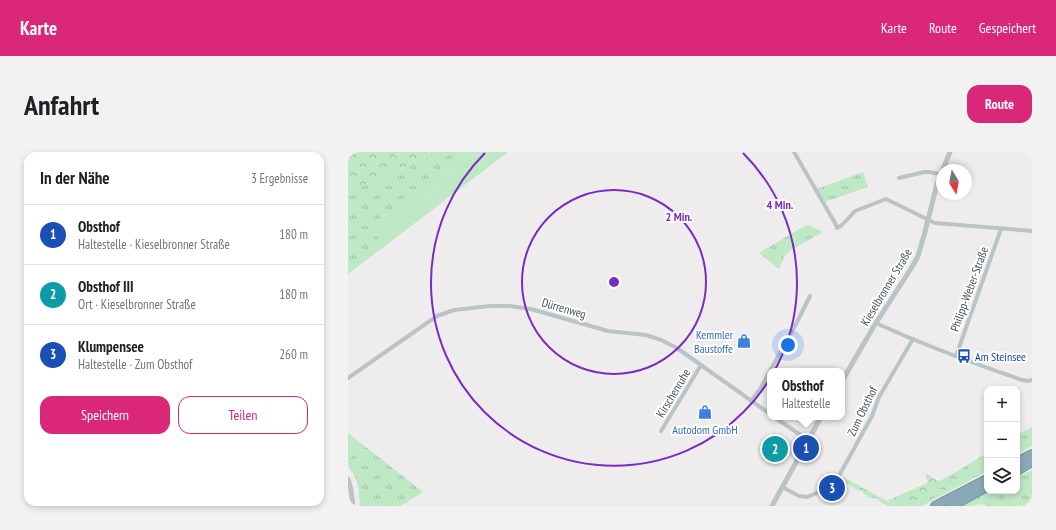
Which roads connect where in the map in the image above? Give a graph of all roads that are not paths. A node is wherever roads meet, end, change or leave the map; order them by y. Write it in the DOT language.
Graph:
graph roads {
  1 [pos="794,152"];
  2 [pos="950,152"];
  3 [pos="945,164"];
  4 [pos="936,173"];
  5 [pos="899,178"];
  6 [pos="936,188"];
  7 [pos="928,220"];
  8 [pos="1001,229"];
  9 [pos="1032,231"];
  10 [pos="810,296"];
  11 [pos="876,323"];
  12 [pos="913,339"];
  13 [pos="956,356"];
  14 [pos="701,365"];
  15 [pos="772,368"];
  16 [pos="845,376"];
  17 [pos="767,377"];
  18 [pos="348,378"];
  19 [pos="1032,380"];
  20 [pos="751,401"];
  21 [pos="767,412"];
  22 [pos="778,420"];
  23 [pos="819,420"];
  24 [pos="661,431"];
  25 [pos="808,440"];
  26 [pos="1032,454"];
  27 [pos="1020,460"];
  28 [pos="1032,462"];
  29 [pos="1020,469"];
  30 [pos="348,479"];
  31 [pos="984,481"];
  32 [pos="782,487"];
  33 [pos="984,489"];
  34 [pos="353,506"];
  35 [pos="772,506"];
  36 [pos="935,506"];
  37 [pos="952,506"];
  1 -- 7 [label="street"];
  2 -- 3 [label="street, Kieselbronner Straße"];
  4 -- 5 [label="street"];
  6 -- 7 [label="street, Kieselbronner Straße"];
  7 -- 8 [label="street"];
  7 -- 11 [label="street, Kieselbronner Straße"];
  8 -- 9 [label="street"];
  8 -- 13 [label="street, Philipp-Weber-Straße"];
  10 -- 15 [label="street"];
  11 -- 12 [label="street"];
  11 -- 16 [label="street, Kieselbronner Straße"];
  12 -- 13 [label="street"];
  12 -- 32 [label="street, Zum Obsthof"];
  13 -- 19 [label="street"];
  14 -- 18 [label="street, Dürrenweg"];
  14 -- 20 [label="street, Dürrenweg"];
  14 -- 24 [label="street, Kirschenruhe"];
  17 -- 20 [label="street"];
  20 -- 21 [label="street, Dürrenweg"];
  22 -- 25 [label="street"];
  23 -- 25 [label="street"];
  25 -- 32 [label="street"];
  26 -- 27 [label="highway"];
  28 -- 29 [label="highway"];
  30 -- 34 [label="street"];
  31 -- 36 [label="highway"];
  32 -- 35 [label="street"];
  33 -- 37 [label="highway"];
}
